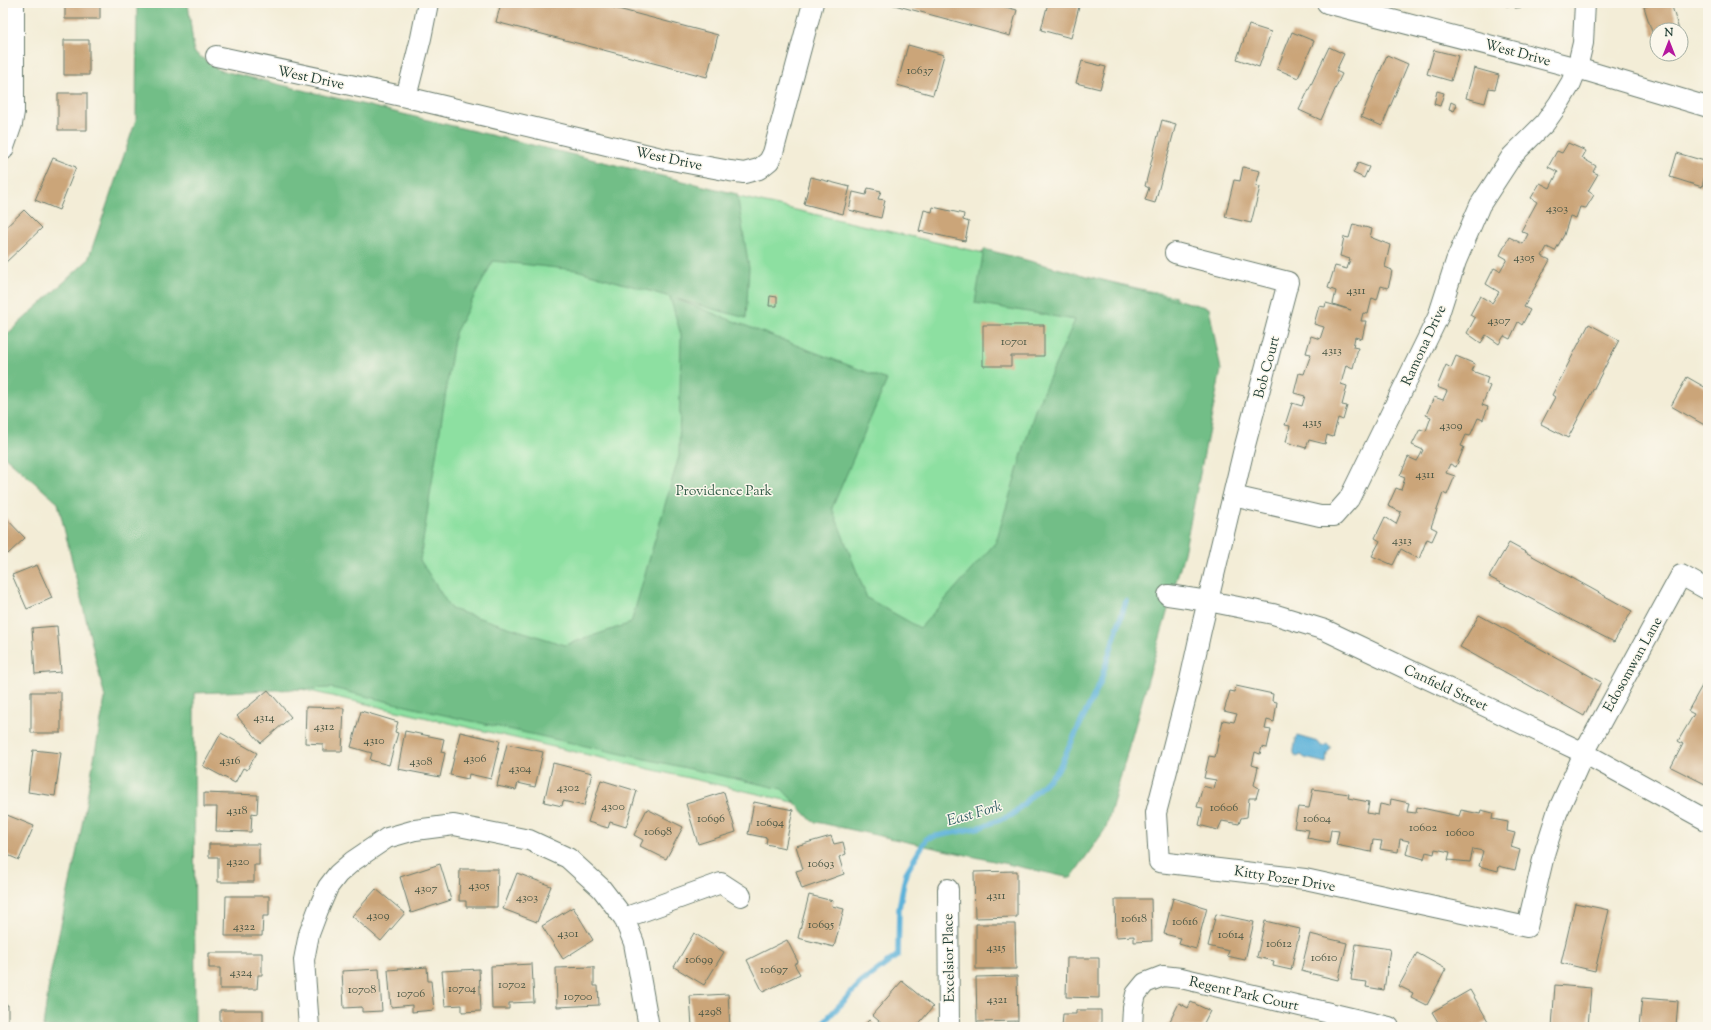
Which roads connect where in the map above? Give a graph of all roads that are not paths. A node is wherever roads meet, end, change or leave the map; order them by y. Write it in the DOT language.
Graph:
graph roads {
  1 [pos="14,3"];
  2 [pos="428,3"];
  3 [pos="813,3"];
  4 [pos="1327,3"];
  5 [pos="1585,3"];
  6 [pos="216,56"];
  7 [pos="1577,68"];
  8 [pos="406,97"];
  9 [pos="1708,107"];
  10 [pos="3,150"];
  11 [pos="1175,253"];
  12 [pos="1233,496"];
  13 [pos="1217,565"];
  14 [pos="1708,590"];
  15 [pos="1168,594"];
  16 [pos="1208,600"];
  17 [pos="1584,753"];
  18 [pos="1708,821"];
  19 [pos="948,889"];
  20 [pos="741,896"];
  21 [pos="624,918"];
  22 [pos="309,1027"];
  23 [pos="649,1027"];
  24 [pos="949,1027"];
  25 [pos="1132,1027"];
  26 [pos="1389,1027"];
  1 -- 10 [label="street"];
  2 -- 8 [label="street"];
  3 -- 8 [label="street, West Drive"];
  4 -- 7 [label="street, West Drive"];
  5 -- 7 [label="street, Ramona Drive"];
  6 -- 8 [label="street, West Drive"];
  7 -- 9 [label="street, West Drive"];
  7 -- 12 [label="street, Ramona Drive"];
  11 -- 12 [label="street, Bob Court"];
  12 -- 13 [label="street, Bob Court"];
  13 -- 16 [label="street, Kitty Pozer Drive"];
  14 -- 17 [label="street, Edosomwan Lane"];
  15 -- 16 [label="street, Canfield Street"];
  16 -- 17 [label="street, Canfield Street"];
  16 -- 17 [label="street, Kitty Pozer Drive"];
  17 -- 18 [label="street, Canfield Street"];
  19 -- 24 [label="street, Excelsior Place"];
  20 -- 21 [label="street"];
  21 -- 22 [label="street"];
  21 -- 23 [label="street"];
  25 -- 26 [label="street, Regent Park Court"];
}
